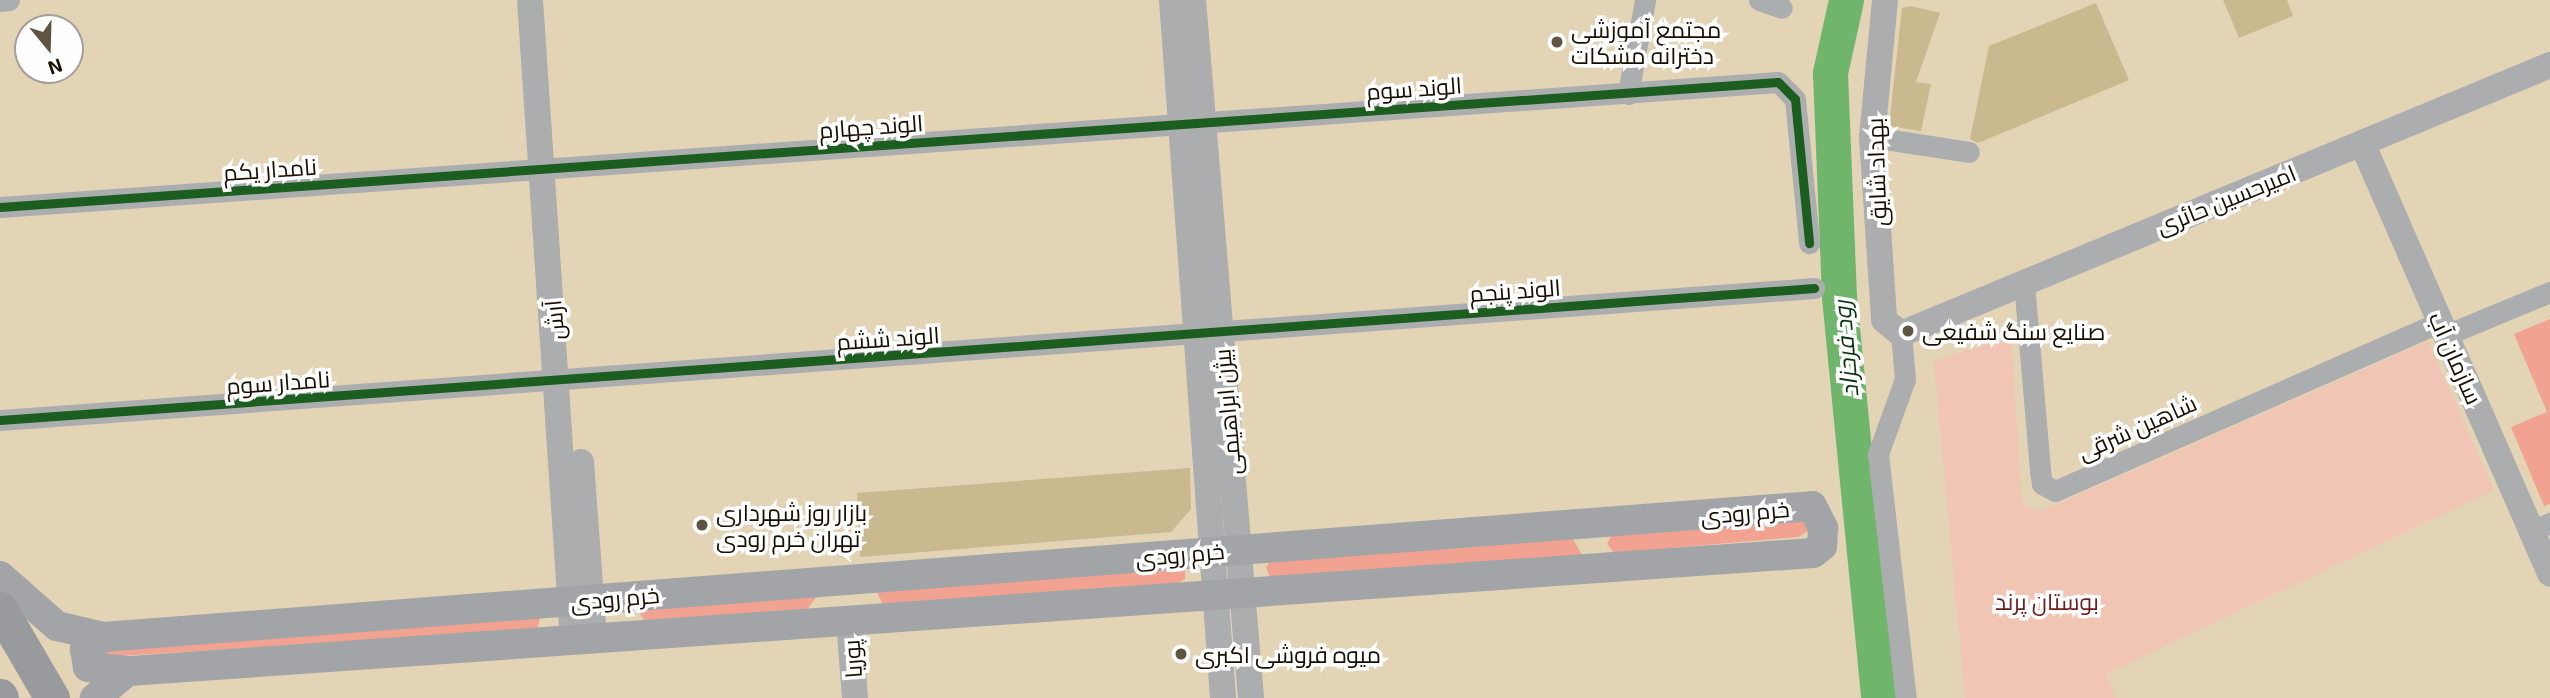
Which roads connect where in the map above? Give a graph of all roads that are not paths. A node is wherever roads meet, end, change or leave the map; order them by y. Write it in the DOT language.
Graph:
graph roads {
  1 [pos="9,0"];
  2 [pos="530,0"];
  3 [pos="546,0"];
  4 [pos="1172,0"];
  5 [pos="1193,0"];
  6 [pos="1645,0"];
  7 [pos="1759,0"];
  8 [pos="1885,0"];
  9 [pos="0,1"];
  10 [pos="1782,8"];
  11 [pos="2550,65"];
  12 [pos="1628,94"];
  13 [pos="1193,122"];
  14 [pos="1872,137"];
  15 [pos="2362,143"];
  16 [pos="1969,152"];
  17 [pos="551,169"];
  18 [pos="0,207"];
  19 [pos="1809,243"];
  20 [pos="2024,283"];
  21 [pos="1814,288"];
  22 [pos="2550,292"];
  23 [pos="2443,329"];
  24 [pos="1209,332"];
  25 [pos="1901,334"];
  26 [pos="568,382"];
  27 [pos="0,421"];
  28 [pos="1595,524"];
  29 [pos="2541,527"];
  30 [pos="1226,551"];
  31 [pos="1598,567"];
  32 [pos="2550,574"];
  33 [pos="0,576"];
  34 [pos="846,581"];
  35 [pos="1229,594"];
  36 [pos="581,600"];
  37 [pos="0,610"];
  38 [pos="849,621"];
  39 [pos="103,637"];
  40 [pos="583,639"];
  41 [pos="128,671"];
  42 [pos="52,698"];
  43 [pos="95,698"];
  44 [pos="855,698"];
  45 [pos="1223,698"];
  46 [pos="1251,698"];
  47 [pos="1906,698"];
  1 -- 9 [label="street"];
  2 -- 17 [label="street, آرش"];
  3 -- 17 [label="street, آرش"];
  4 -- 13 [label="street, بیژن ابراهیمی"];
  5 -- 13 [label="street, بیژن ابراهیمی"];
  6 -- 12 [label="street"];
  7 -- 10 [label="street"];
  8 -- 14 [label="street, بهداد شایق"];
  11 -- 15 [label="street, امیرحسین حائری"];
  12 -- 13 [label="street, الوند سوم"];
  12 -- 19 [label="street, الوند سوم"];
  13 -- 17 [label="street, الوند چهارم"];
  13 -- 24 [label="street, بیژن ابراهیمی"];
  14 -- 16 [label="street"];
  14 -- 25 [label="street, بهداد شایق"];
  15 -- 20 [label="street, امیرحسین حائری"];
  15 -- 23 [label="street, سازمان آب"];
  17 -- 18 [label="street, نامدار یکم"];
  17 -- 26 [label="street, آرش"];
  20 -- 23 [label="street, شاهین شرقی"];
  20 -- 25 [label="street, امیرحسین حائری"];
  21 -- 24 [label="street, الوند پنجم"];
  22 -- 23 [label="street, شاهین شرقی"];
  23 -- 29 [label="street, سازمان آب"];
  24 -- 26 [label="street, الوند ششم"];
  24 -- 30 [label="street, بیژن ابراهیمی"];
  25 -- 47 [label="street"];
  26 -- 27 [label="street, نامدار سوم"];
  26 -- 36 [label="street, آرش"];
  28 -- 30 [label="main road, خرم رودی"];
  28 -- 31 [label="main road"];
  28 -- 31 [label="main road, خرم رودی"];
  29 -- 32 [label="street, سازمان آب"];
  30 -- 34 [label="main road, خرم رودی"];
  30 -- 35 [label="street, بیژن ابراهیمی"];
  31 -- 35 [label="main road, خرم رودی"];
  33 -- 39 [label="main road, خرم رودی"];
  34 -- 36 [label="main road, خرم رودی"];
  34 -- 38 [label="main road"];
  35 -- 38 [label="main road, خرم رودی"];
  35 -- 45 [label="street, بیژن ابراهیمی"];
  35 -- 46 [label="street, بیژن ابراهیمی"];
  36 -- 39 [label="main road, خرم رودی"];
  36 -- 40 [label="street, آرش"];
  37 -- 42 [label="highway"];
  38 -- 40 [label="main road, خرم رودی"];
  38 -- 44 [label="street, پوریا"];
  39 -- 41 [label="main road, خرم رودی"];
  40 -- 41 [label="main road, خرم رودی"];
  41 -- 43 [label="main road"];
}
